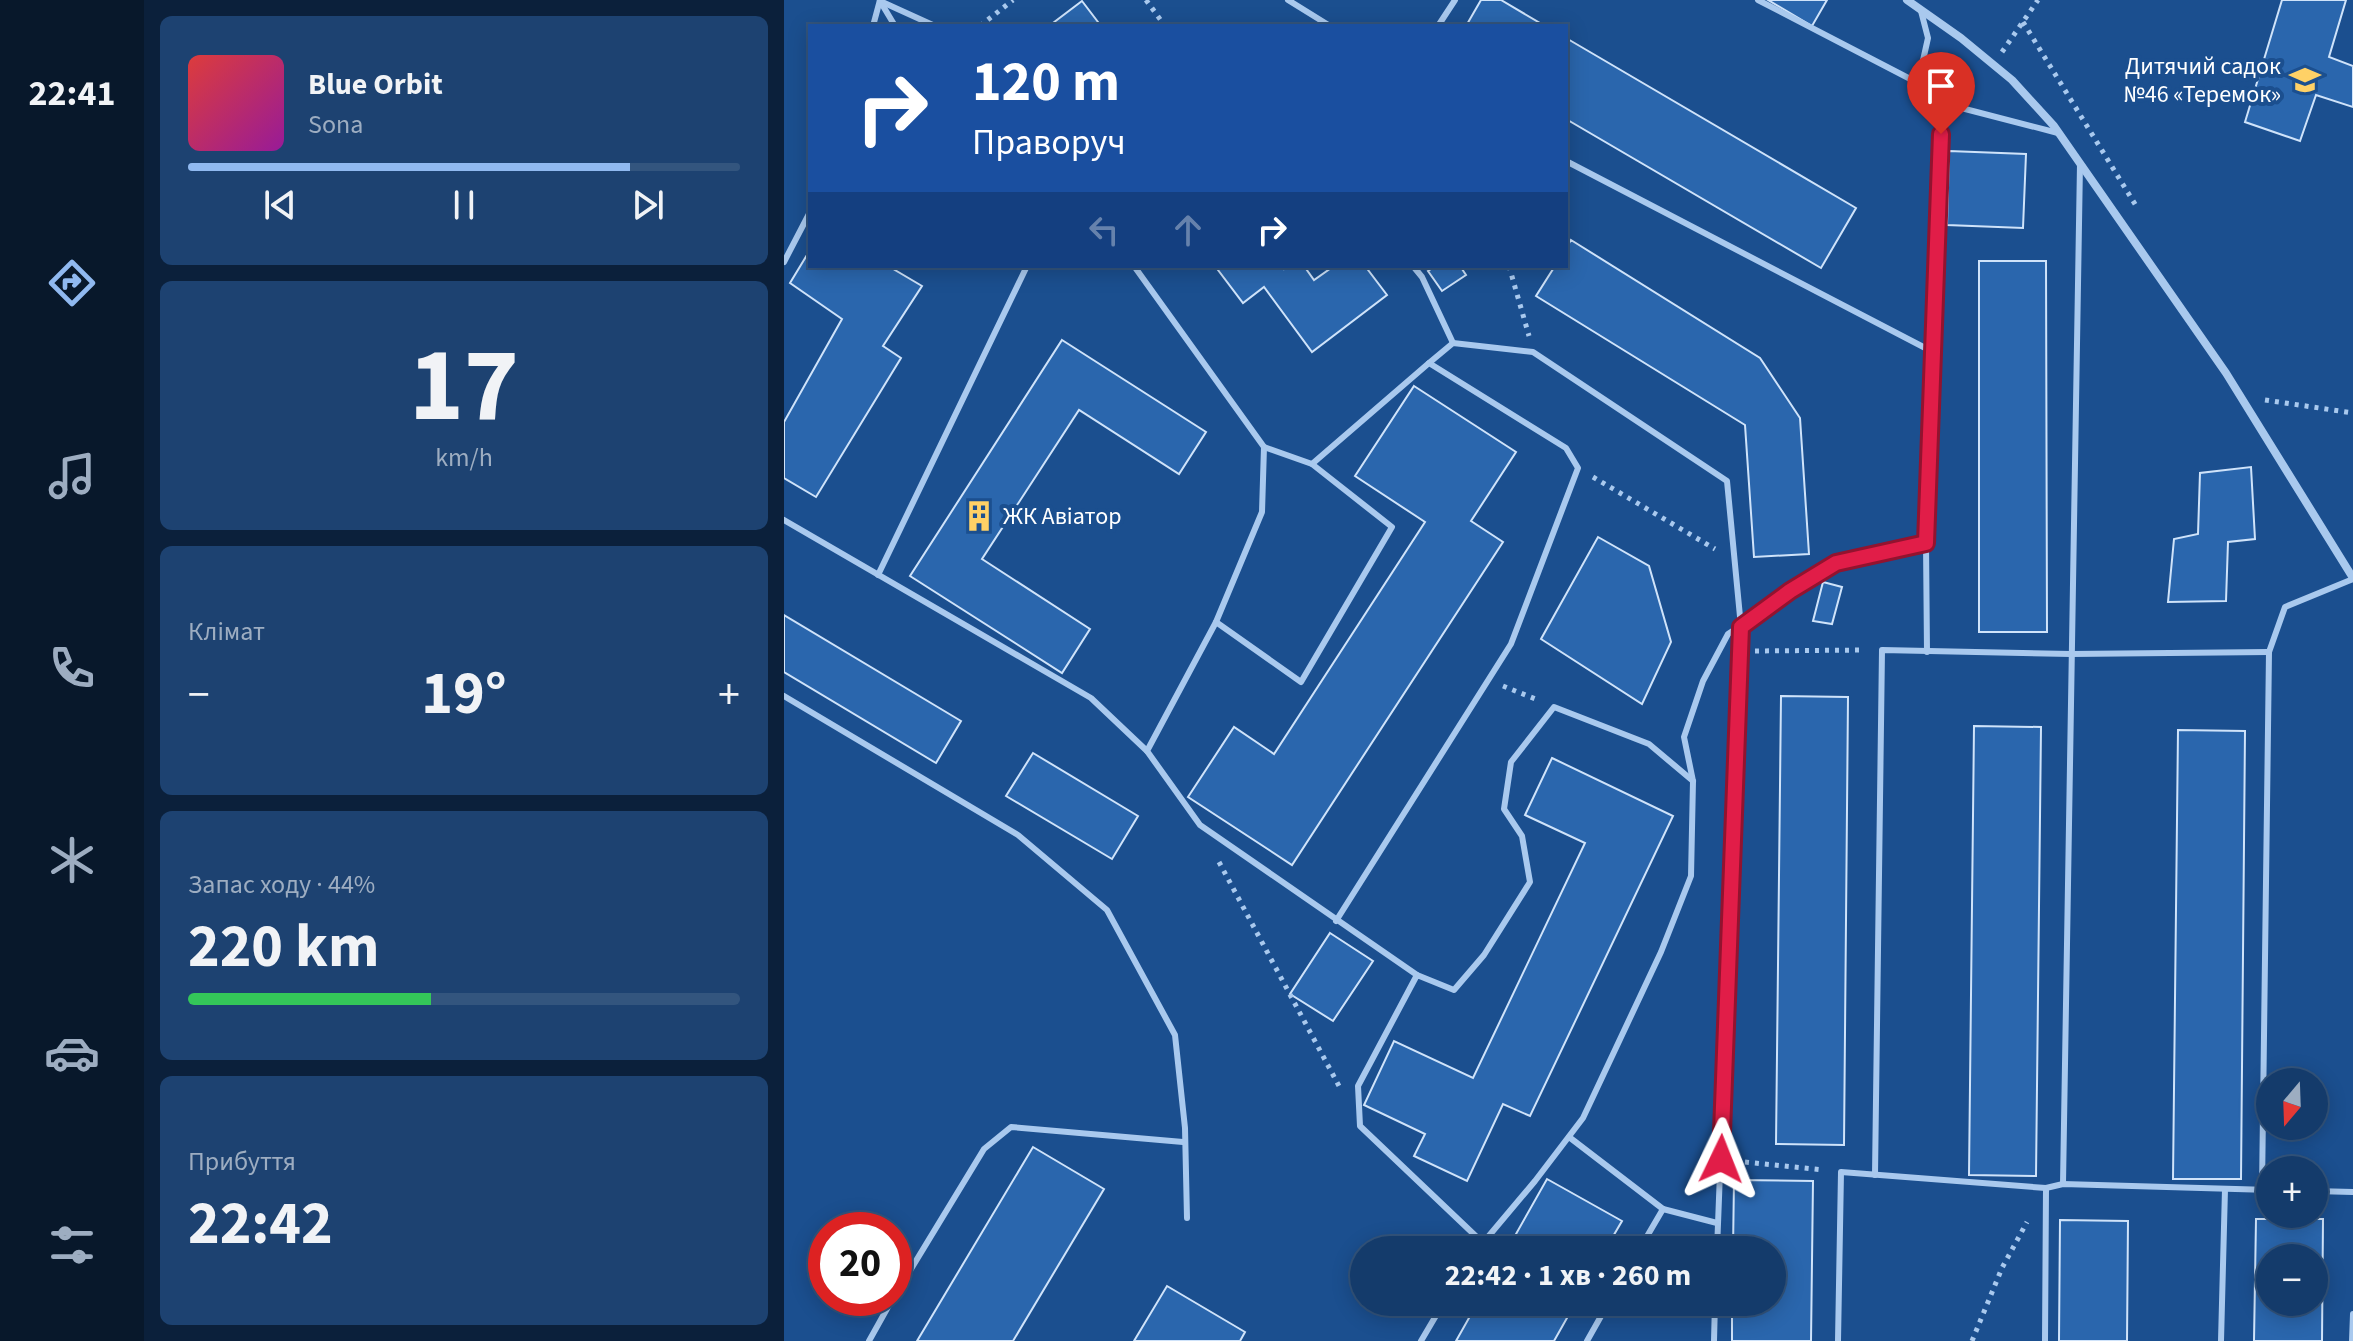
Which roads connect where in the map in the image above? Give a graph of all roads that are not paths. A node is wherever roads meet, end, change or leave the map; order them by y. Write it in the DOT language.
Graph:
graph roads {
  1 [pos="880,0"];
  2 [pos="1288,0"];
  3 [pos="1455,0"];
  4 [pos="1758,0"];
  5 [pos="1907,0"];
  6 [pos="1921,11"];
  7 [pos="874,24"];
  8 [pos="894,24"];
  9 [pos="931,24"];
  10 [pos="1327,24"];
  11 [pos="1439,24"];
  12 [pos="1918,83"];
  13 [pos="1942,103"];
  14 [pos="2060,134"];
  15 [pos="1568,162"];
  16 [pos="2080,164"];
  17 [pos="808,216"];
  18 [pos="784,262"];
  19 [pos="1026,268"];
  20 [pos="1135,268"];
  21 [pos="1415,268"];
  22 [pos="1453,343"];
  23 [pos="1933,352"];
  24 [pos="1429,363"];
  25 [pos="1264,447"];
  26 [pos="1312,464"];
  27 [pos="784,520"];
  28 [pos="1926,543"];
  29 [pos="878,575"];
  30 [pos="2353,578"];
  31 [pos="1216,622"];
  32 [pos="1741,627"];
  33 [pos="1927,652"];
  34 [pos="2269,652"];
  35 [pos="2071,654"];
  36 [pos="784,696"];
  37 [pos="1147,751"];
  38 [pos="1693,781"];
  39 [pos="1336,921"];
  40 [pos="1417,975"];
  41 [pos="1569,1137"];
  42 [pos="1183,1142"];
  43 [pos="2266,1156"];
  44 [pos="1875,1175"];
  45 [pos="2063,1184"];
  46 [pos="2046,1188"];
  47 [pos="2225,1189"];
  48 [pos="2256,1190"];
  49 [pos="2328,1191"];
  50 [pos="2353,1192"];
  51 [pos="1663,1209"];
  52 [pos="1187,1218"];
  53 [pos="1717,1223"];
  54 [pos="1476,1236"];
  55 [pos="1487,1236"];
  56 [pos="1647,1236"];
  57 [pos="1717,1236"];
  58 [pos="912,1268"];
  59 [pos="2353,1314"];
  60 [pos="884,1316"];
  61 [pos="1436,1316"];
  62 [pos="1601,1316"];
  63 [pos="1715,1316"];
  64 [pos="869,1341"];
  65 [pos="1421,1341"];
  66 [pos="1587,1341"];
  67 [pos="1714,1341"];
  68 [pos="1838,1341"];
  69 [pos="2045,1341"];
  70 [pos="2221,1341"];
  71 [pos="2352,1341"];
  1 -- 7 [label="lane"];
  1 -- 8 [label="lane"];
  1 -- 9 [label="lane"];
  2 -- 10 [label="lane"];
  3 -- 11 [label="lane"];
  4 -- 12 [label="lane"];
  5 -- 6 [label="street"];
  6 -- 12 [label="lane"];
  6 -- 14 [label="street"];
  12 -- 13 [label="lane"];
  13 -- 14 [label="lane"];
  13 -- 23 [label="lane"];
  14 -- 16 [label="street"];
  15 -- 23 [label="lane"];
  16 -- 30 [label="street"];
  16 -- 35 [label="lane"];
  17 -- 18 [label="lane"];
  19 -- 29 [label="lane"];
  20 -- 25 [label="lane"];
  21 -- 22 [label="lane"];
  22 -- 24 [label="lane"];
  22 -- 32 [label="lane"];
  23 -- 28 [label="lane"];
  24 -- 26 [label="lane"];
  24 -- 39 [label="lane"];
  25 -- 26 [label="lane"];
  25 -- 31 [label="lane"];
  26 -- 31 [label="lane"];
  27 -- 29 [label="lane"];
  28 -- 32 [label="lane"];
  28 -- 33 [label="lane"];
  29 -- 37 [label="lane"];
  30 -- 34 [label="lane"];
  31 -- 37 [label="lane"];
  32 -- 38 [label="lane"];
  32 -- 53 [label="lane"];
  33 -- 35 [label="lane"];
  33 -- 44 [label="lane"];
  34 -- 35 [label="lane"];
  34 -- 43 [label="lane"];
  35 -- 45 [label="lane"];
  36 -- 42 [label="lane"];
  37 -- 39 [label="lane"];
  38 -- 40 [label="lane"];
  38 -- 41 [label="lane"];
  39 -- 40 [label="lane"];
  40 -- 54 [label="lane"];
  41 -- 51 [label="lane"];
  41 -- 55 [label="lane"];
  42 -- 52 [label="lane"];
  42 -- 58 [label="lane"];
  44 -- 46 [label="lane"];
  44 -- 68 [label="lane"];
  45 -- 46 [label="lane"];
  45 -- 47 [label="lane"];
  46 -- 69 [label="lane"];
  47 -- 48 [label="lane"];
  47 -- 70 [label="lane"];
  49 -- 50 [label="lane"];
  51 -- 53 [label="lane"];
  51 -- 56 [label="lane"];
  53 -- 57 [label="lane"];
  59 -- 71 [label="lane"];
  60 -- 64 [label="lane"];
  61 -- 65 [label="lane"];
  62 -- 66 [label="lane"];
  63 -- 67 [label="lane"];
}
